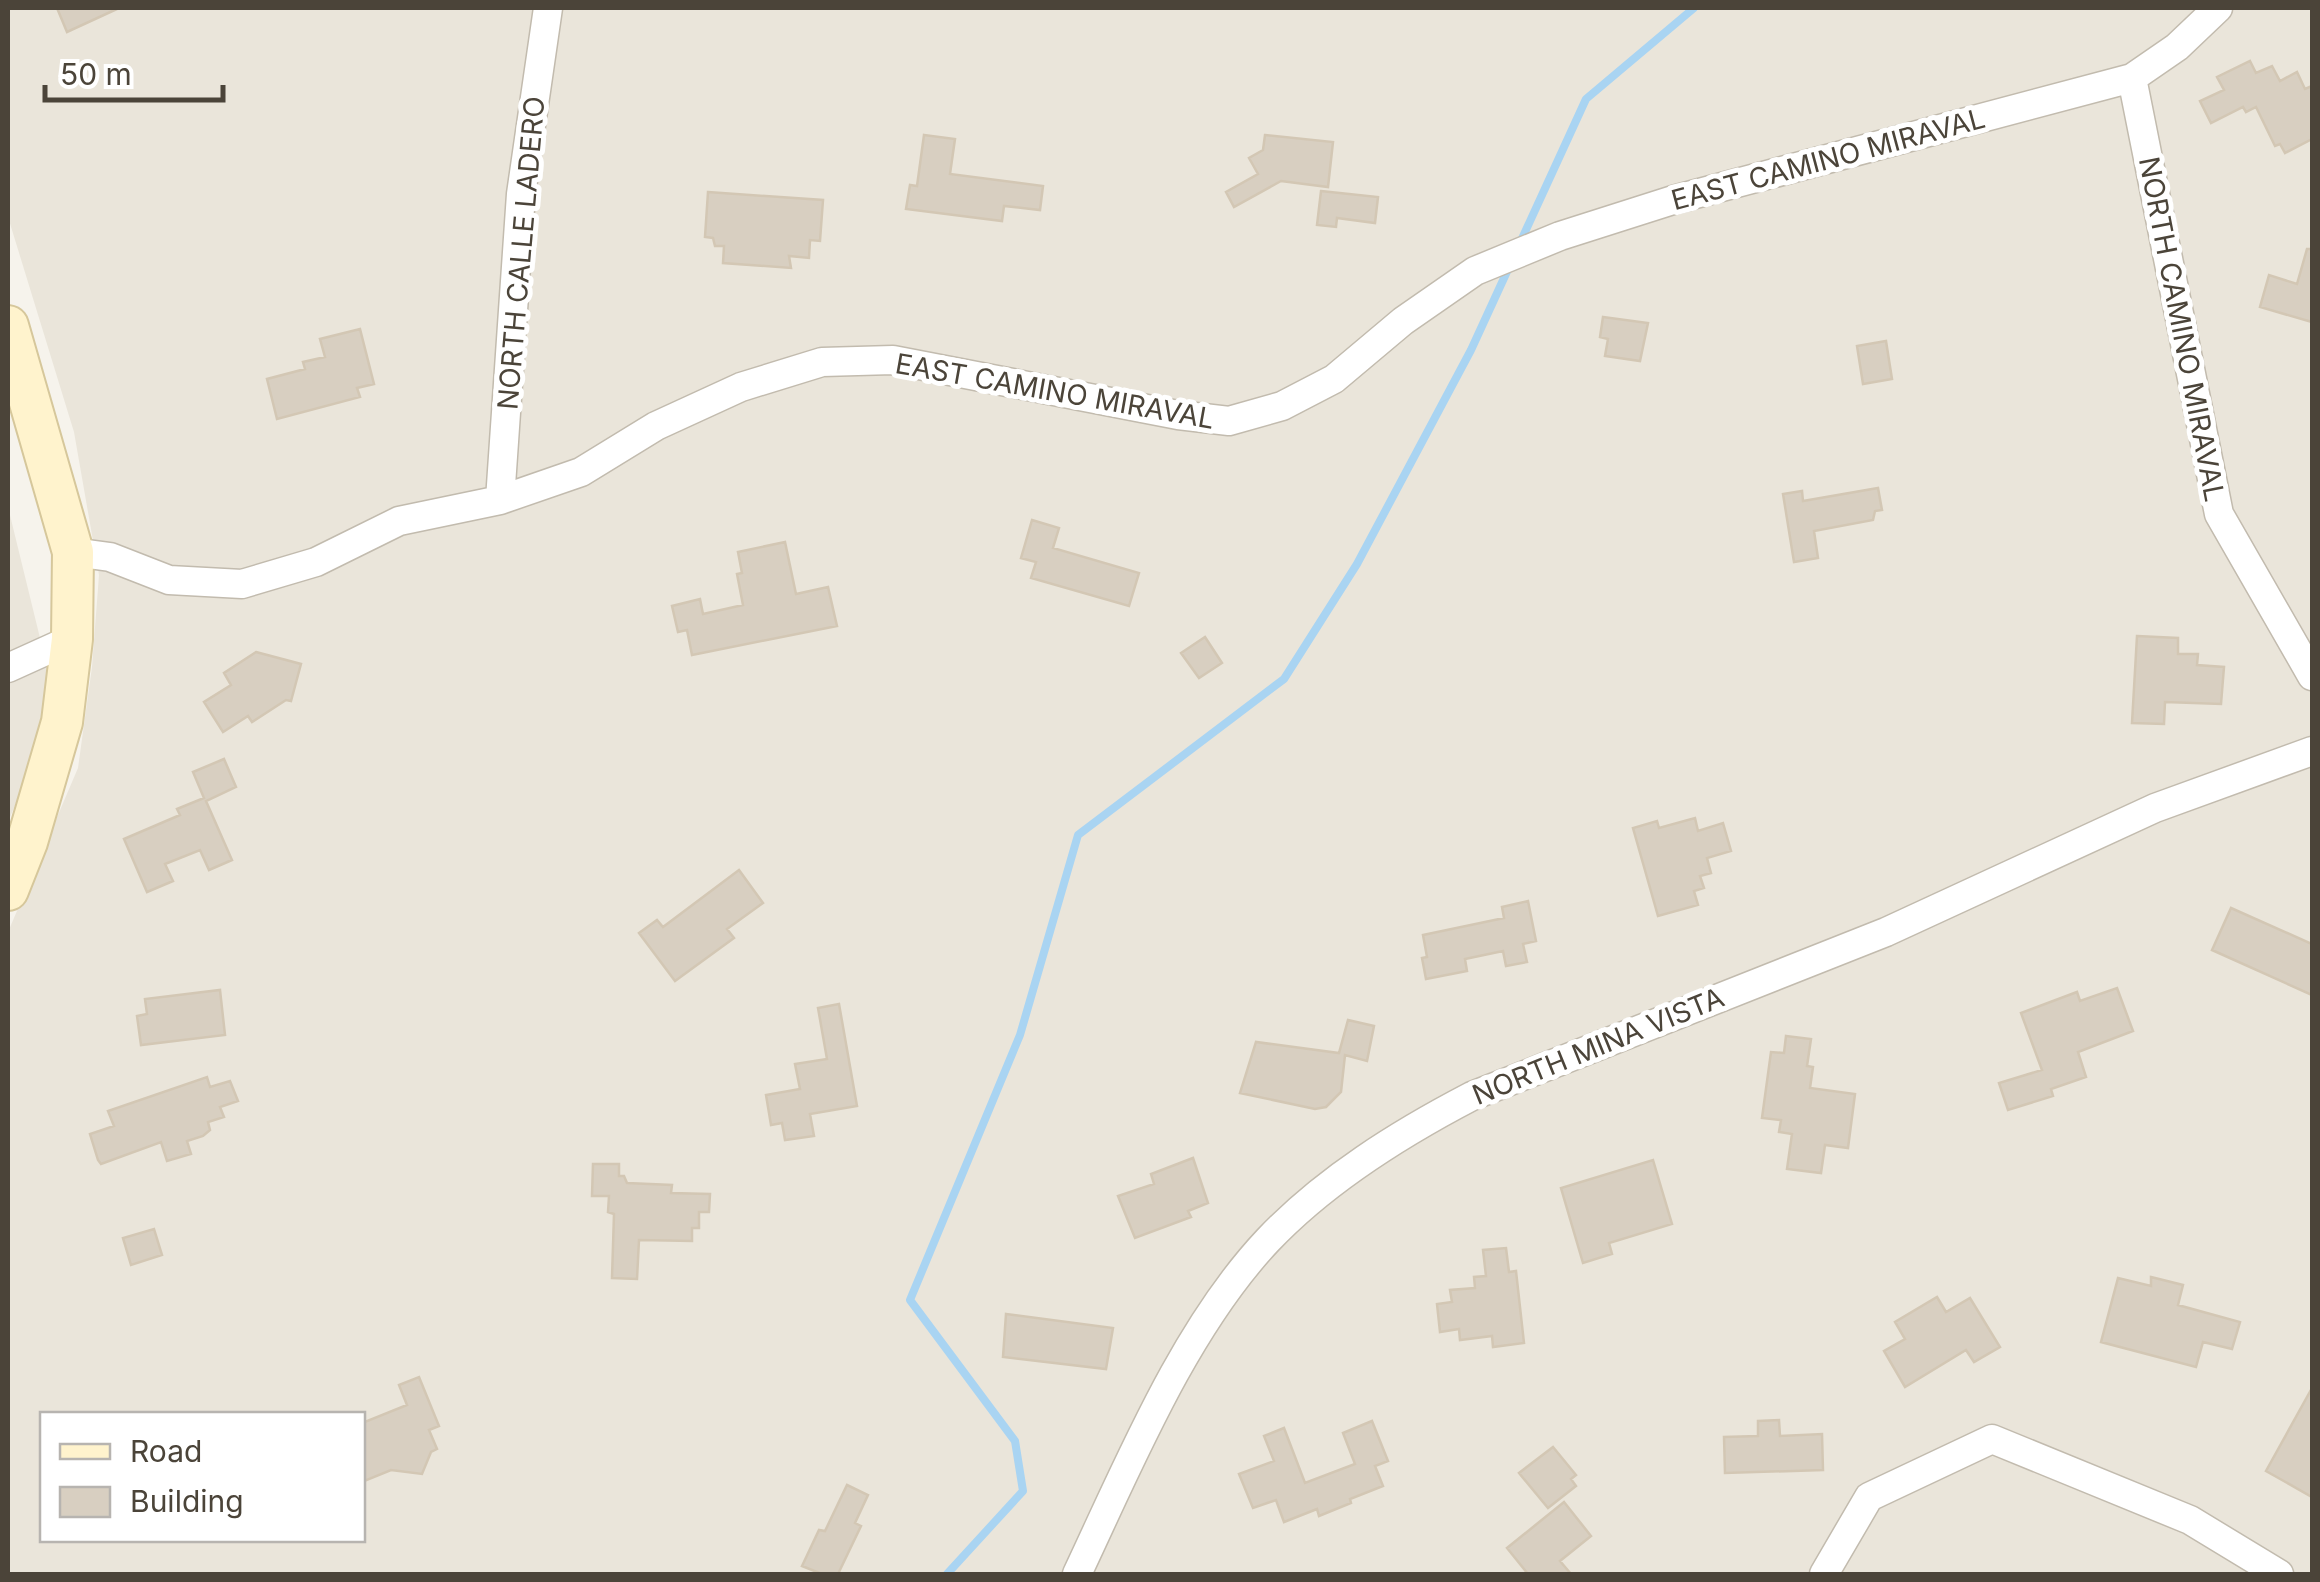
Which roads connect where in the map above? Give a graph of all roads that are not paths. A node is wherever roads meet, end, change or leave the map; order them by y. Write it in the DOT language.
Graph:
graph roads {
  1 [pos="548,8"];
  2 [pos="2218,8"];
  3 [pos="2132,78"];
  4 [pos="8,326"];
  5 [pos="500,500"];
  6 [pos="73,552"];
  7 [pos="72,639"];
  8 [pos="8,668"];
  9 [pos="2312,676"];
  10 [pos="2312,752"];
  11 [pos="8,890"];
  12 [pos="1077,1574"];
  13 [pos="1824,1574"];
  14 [pos="2279,1574"];
  1 -- 5 [label="street, NORTH CALLE LADERO"];
  2 -- 3 [label="street, EAST CAMINO MIRAVAL"];
  3 -- 5 [label="street, EAST CAMINO MIRAVAL"];
  3 -- 9 [label="street, NORTH CAMINO MIRAVAL"];
  4 -- 6 [label="main road"];
  5 -- 6 [label="street, EAST CAMINO MIRAVAL"];
  6 -- 7 [label="main road"];
  7 -- 8 [label="street"];
  7 -- 11 [label="main road"];
  10 -- 12 [label="street, NORTH MINA VISTA"];
  13 -- 14 [label="street"];
}
